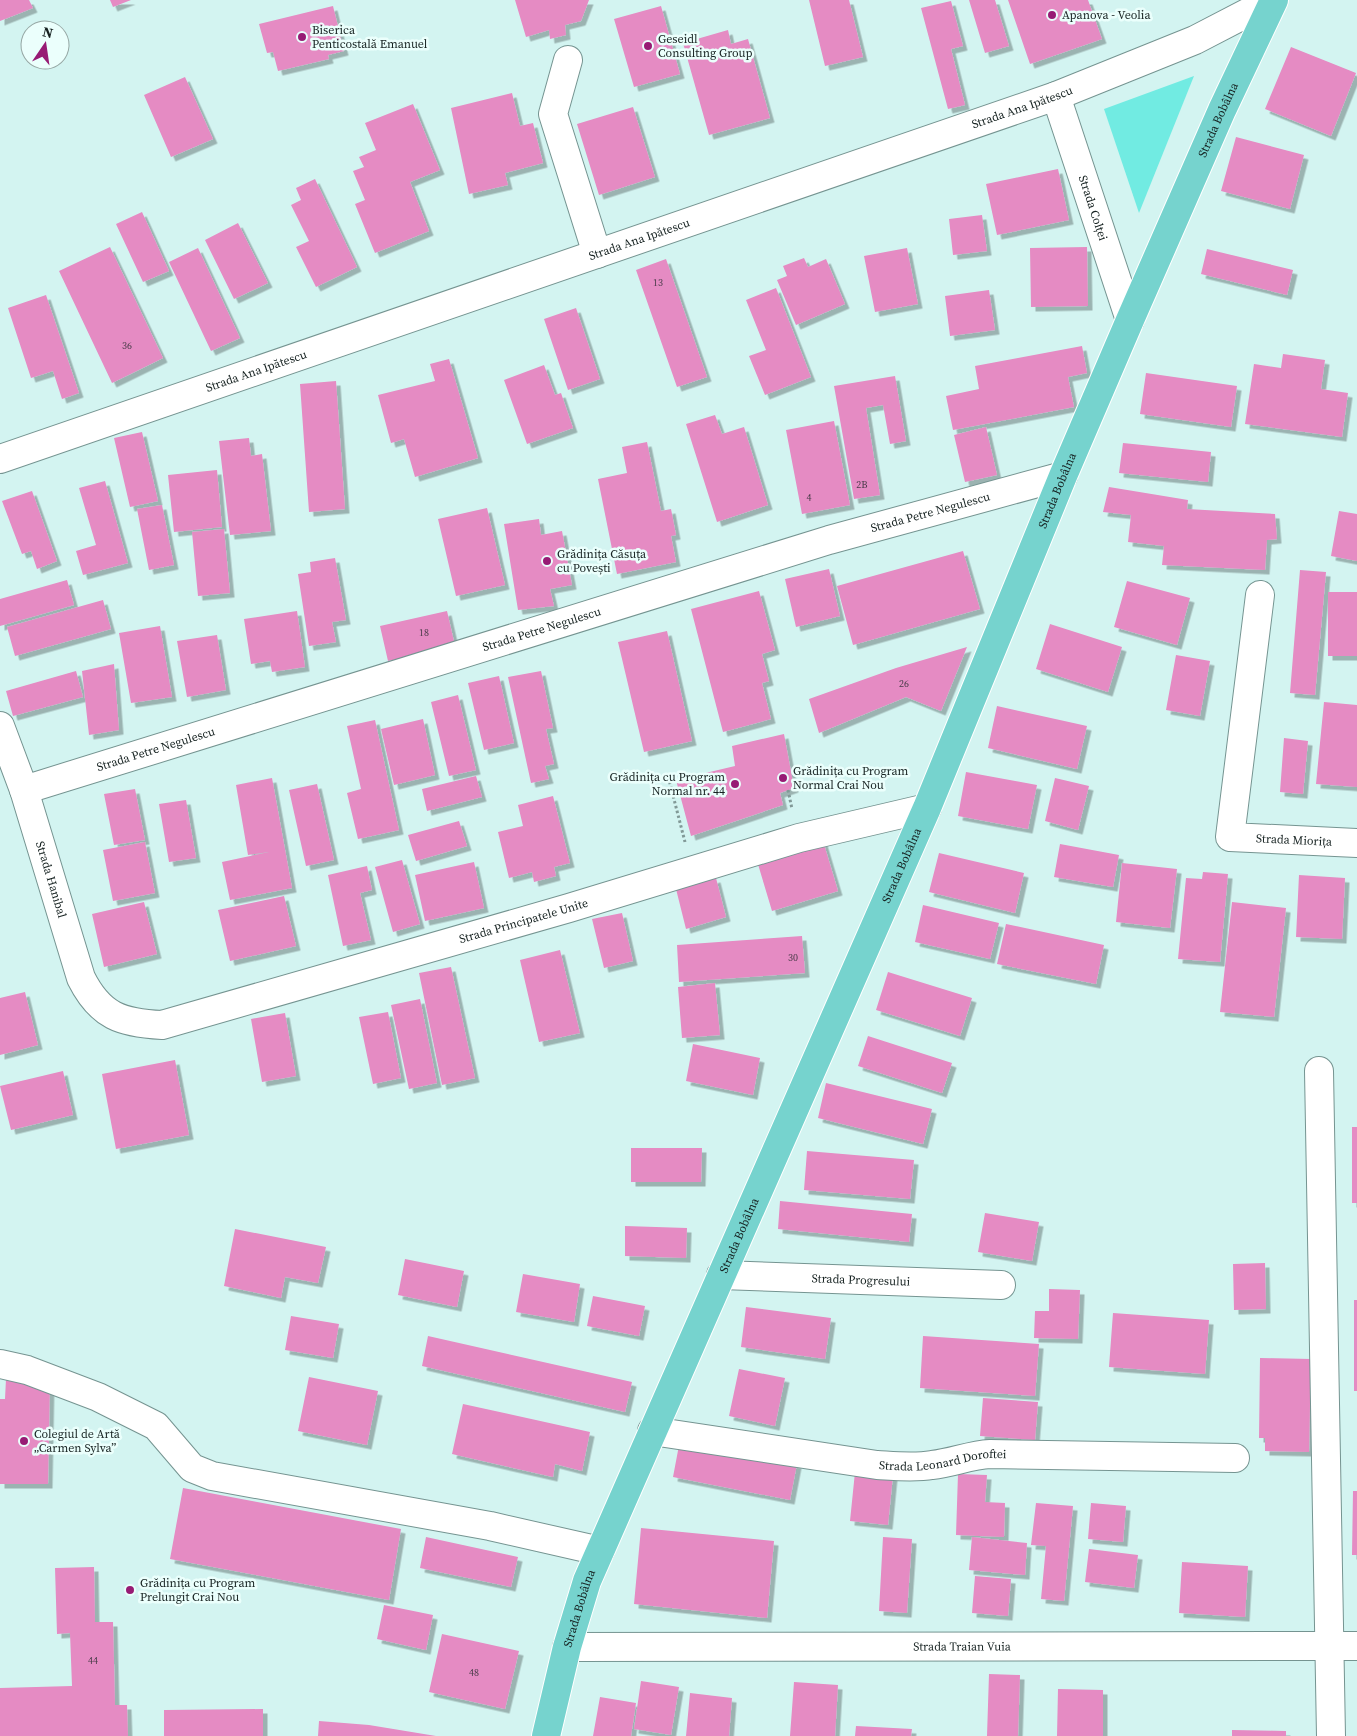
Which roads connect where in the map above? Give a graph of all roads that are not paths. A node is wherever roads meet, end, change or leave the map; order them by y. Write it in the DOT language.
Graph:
graph roads {
  1 [pos="1273,0"];
  2 [pos="568,60"];
  3 [pos="1056,96"];
  4 [pos="597,254"];
  5 [pos="1130,320"];
  6 [pos="0,459"];
  7 [pos="1063,476"];
  8 [pos="1260,595"];
  9 [pos="0,726"];
  10 [pos="24,790"];
  11 [pos="927,808"];
  12 [pos="1357,843"];
  13 [pos="121,1020"];
  14 [pos="1318,1071"];
  15 [pos="721,1275"];
  16 [pos="1002,1286"];
  17 [pos="0,1364"];
  18 [pos="652,1431"];
  19 [pos="1235,1458"];
  20 [pos="600,1551"];
  21 [pos="1330,1646"];
  22 [pos="1357,1646"];
  23 [pos="567,1647"];
  24 [pos="546,1736"];
  25 [pos="1330,1736"];
  1 -- 3 [label="street, Strada Ana Ipătescu"];
  1 -- 5 [label="main road, Strada Bobâlna"];
  2 -- 4 [label="street"];
  3 -- 4 [label="street, Strada Ana Ipătescu"];
  3 -- 5 [label="street, Strada Colței"];
  4 -- 6 [label="street, Strada Ana Ipătescu"];
  5 -- 7 [label="main road, Strada Bobâlna"];
  7 -- 10 [label="street, Strada Petre Negulescu"];
  7 -- 11 [label="main road, Strada Bobâlna"];
  8 -- 12 [label="street, Strada Miorița"];
  9 -- 10 [label="street, Strada Hanibal"];
  10 -- 13 [label="street, Strada Hanibal"];
  11 -- 13 [label="street, Strada Principatele Unite"];
  11 -- 15 [label="main road, Strada Bobâlna"];
  14 -- 21 [label="street"];
  15 -- 16 [label="street, Strada Progresului"];
  15 -- 18 [label="main road, Strada Bobâlna"];
  17 -- 20 [label="street"];
  18 -- 19 [label="street, Strada Leonard Doroftei"];
  18 -- 20 [label="main road, Strada Bobâlna"];
  20 -- 23 [label="main road, Strada Bobâlna"];
  21 -- 22 [label="street, Strada Traian Vuia"];
  21 -- 23 [label="street, Strada Traian Vuia"];
  21 -- 25 [label="street"];
  23 -- 24 [label="main road, Strada Bobâlna"];
}
